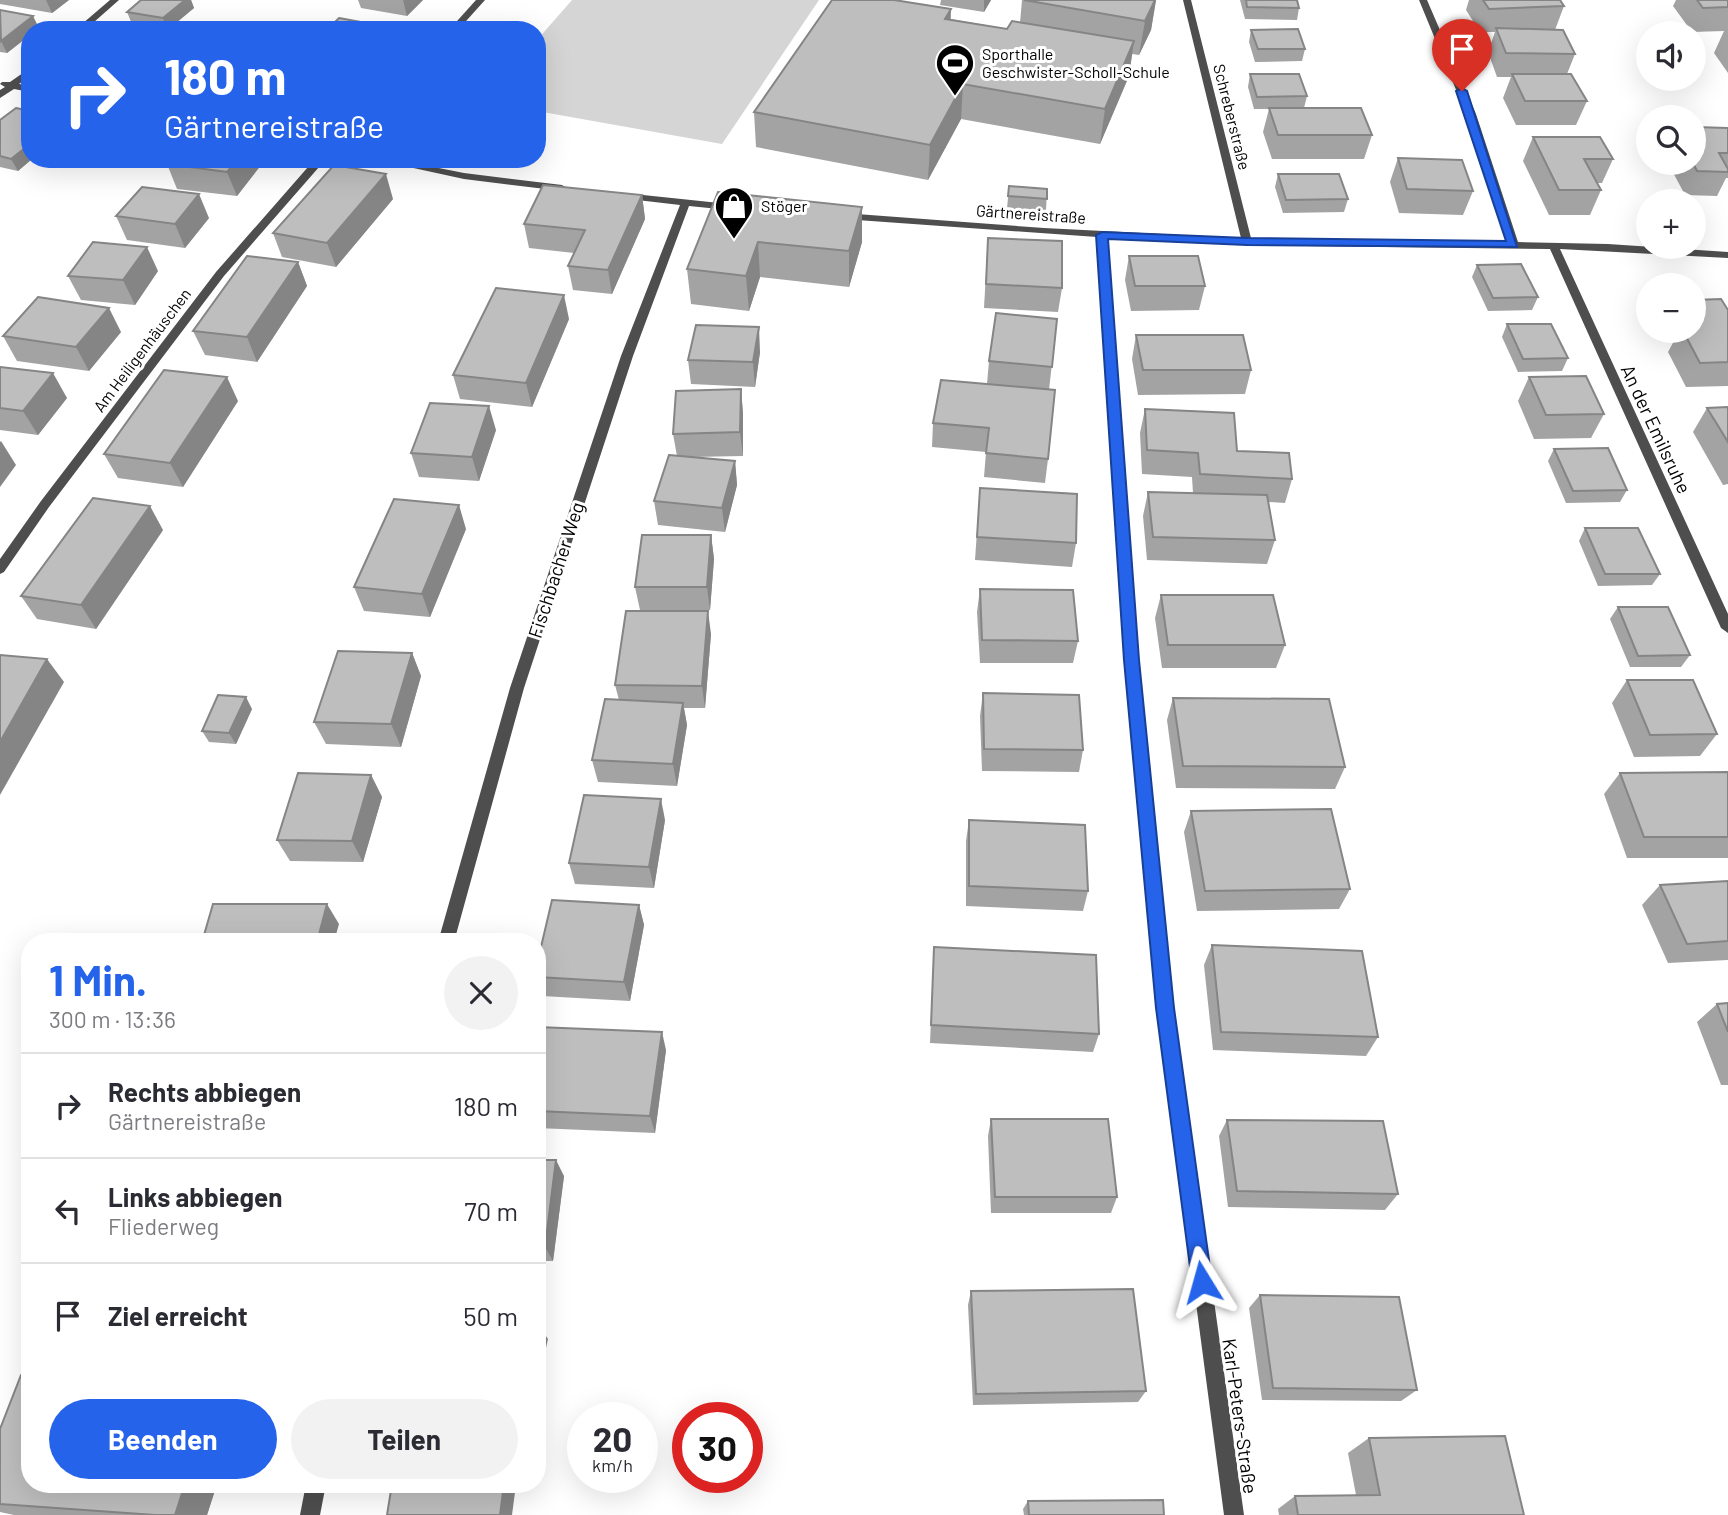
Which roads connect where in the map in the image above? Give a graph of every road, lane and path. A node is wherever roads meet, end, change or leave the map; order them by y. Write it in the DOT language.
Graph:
graph roads {
  1 [pos="115,0"];
  2 [pos="481,0"];
  3 [pos="1187,0"];
  4 [pos="1423,0"];
  5 [pos="90,21"];
  6 [pos="461,21"];
  7 [pos="21,78"];
  8 [pos="0,83"];
  9 [pos="12,86"];
  10 [pos="21,88"];
  11 [pos="0,94"];
  12 [pos="313,168"];
  13 [pos="423,168"];
  14 [pos="570,189"];
  15 [pos="610,194"];
  16 [pos="685,204"];
  17 [pos="737,208"];
  18 [pos="832,215"];
  19 [pos="1102,235"];
  20 [pos="1247,242"];
  21 [pos="1513,244"];
  22 [pos="1553,245"];
  23 [pos="1728,255"];
  24 [pos="0,569"];
  25 [pos="1728,628"];
  26 [pos="449,933"];
  27 [pos="314,1493"];
  28 [pos="310,1515"];
  29 [pos="1234,1515"];
  1 -- 5 [label="street"];
  2 -- 6 [label="street"];
  3 -- 20 [label="street, Schreberstraße"];
  4 -- 21 [label="street"];
  7 -- 9 [label="street"];
  8 -- 9 [label="street"];
  9 -- 10 [label="street"];
  9 -- 11 [label="street"];
  12 -- 24 [label="street, Am Heiligenhäuschen"];
  13 -- 14 [label="street"];
  15 -- 16 [label="street"];
  16 -- 17 [label="street"];
  16 -- 26 [label="street, Fischbacher Weg"];
  18 -- 19 [label="street, Gärtnereistraße"];
  19 -- 20 [label="street, Gärtnereistraße"];
  19 -- 29 [label="street, Karl-Peters-Straße"];
  20 -- 21 [label="street, Gärtnereistraße"];
  21 -- 22 [label="street, Gärtnereistraße"];
  22 -- 23 [label="street, Gärtnereistraße"];
  22 -- 25 [label="street, An der Emilsruhe"];
  27 -- 28 [label="street"];
}
